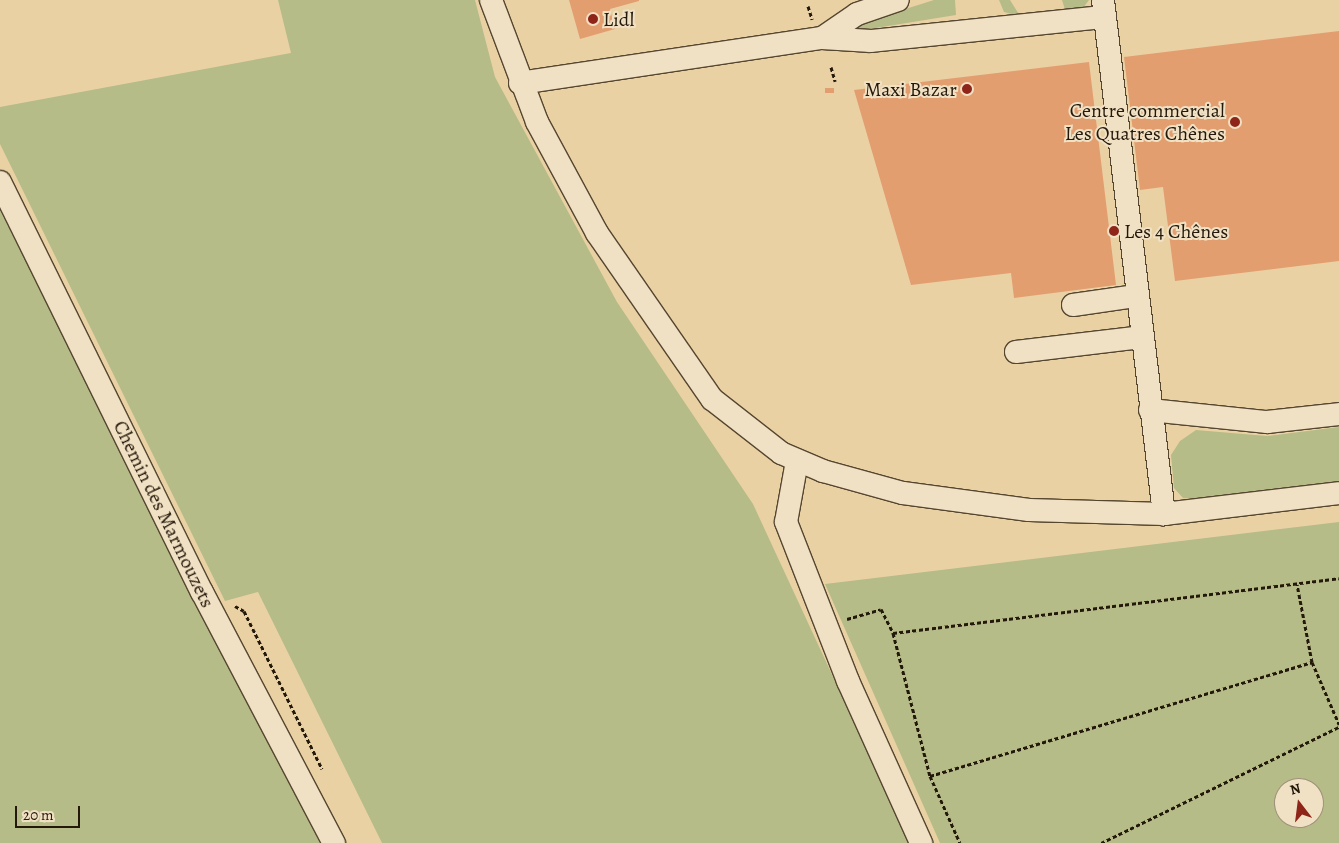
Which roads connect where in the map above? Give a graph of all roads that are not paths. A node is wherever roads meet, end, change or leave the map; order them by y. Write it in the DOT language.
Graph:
graph roads {
  1 [pos="491,0"];
  2 [pos="898,0"];
  3 [pos="1103,8"];
  4 [pos="817,29"];
  5 [pos="520,83"];
  6 [pos="0,182"];
  7 [pos="1136,296"];
  8 [pos="1073,305"];
  9 [pos="1141,337"];
  10 [pos="1016,352"];
  11 [pos="1150,410"];
  12 [pos="1339,414"];
  13 [pos="797,461"];
  14 [pos="1339,494"];
  15 [pos="1164,514"];
  16 [pos="334,843"];
  17 [pos="921,843"];
  1 -- 5 [label="street"];
  2 -- 4 [label="street"];
  3 -- 4 [label="street"];
  3 -- 7 [label="street"];
  4 -- 5 [label="street"];
  5 -- 13 [label="street"];
  6 -- 16 [label="street, Chemin des Marmouzets"];
  7 -- 8 [label="street"];
  7 -- 9 [label="street"];
  9 -- 10 [label="street"];
  9 -- 11 [label="street"];
  11 -- 12 [label="street"];
  11 -- 15 [label="street"];
  13 -- 15 [label="street"];
  13 -- 17 [label="street"];
  14 -- 15 [label="street"];
}
